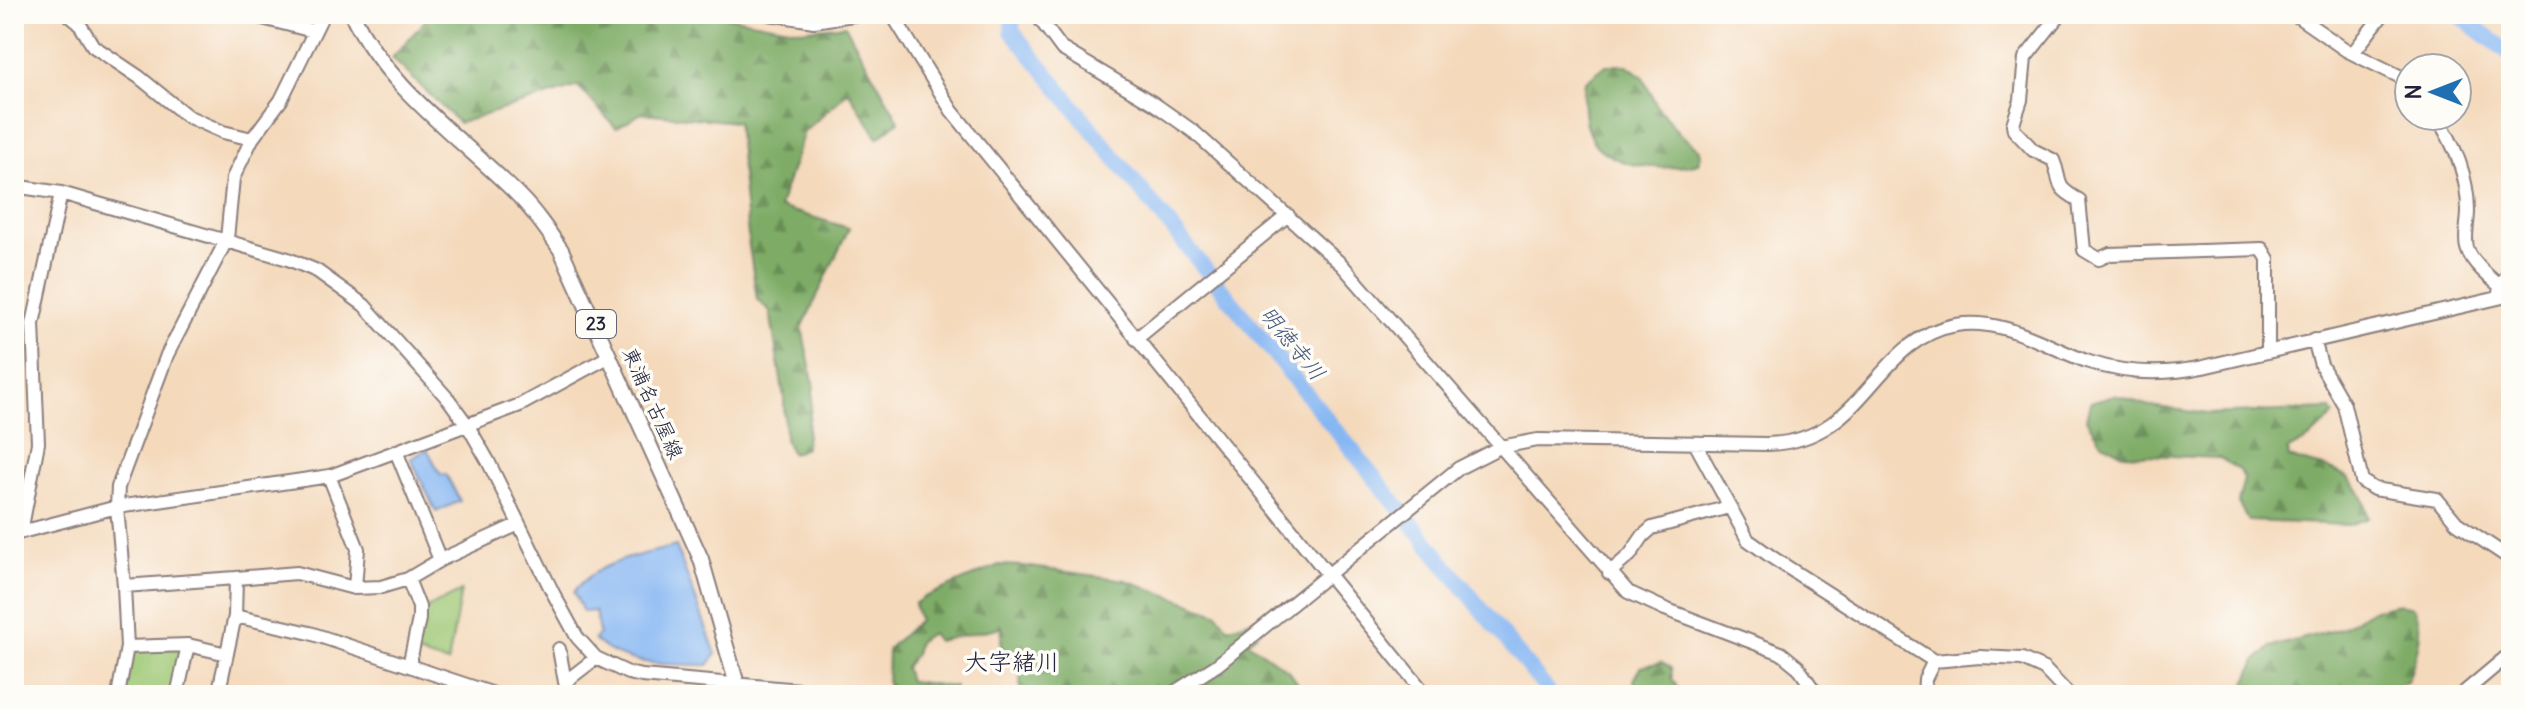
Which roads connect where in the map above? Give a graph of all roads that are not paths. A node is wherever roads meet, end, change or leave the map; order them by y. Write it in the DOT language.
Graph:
graph roads {
  1 [pos="68,14"];
  2 [pos="247,14"];
  3 [pos="323,14"];
  4 [pos="352,14"];
  5 [pos="769,14"];
  6 [pos="859,14"];
  7 [pos="892,14"];
  8 [pos="1036,14"];
  9 [pos="2060,14"];
  10 [pos="2294,14"];
  11 [pos="2383,14"];
  12 [pos="313,31"];
  13 [pos="2353,53"];
  14 [pos="2393,73"];
  15 [pos="2445,132"];
  16 [pos="252,139"];
  17 [pos="14,186"];
  18 [pos="61,193"];
  19 [pos="1288,215"];
  20 [pos="227,239"];
  21 [pos="2511,271"];
  22 [pos="2503,293"];
  23 [pos="1136,339"];
  24 [pos="2314,340"];
  25 [pos="2268,352"];
  26 [pos="610,356"];
  27 [pos="468,426"];
  28 [pos="1695,443"];
  29 [pos="1500,447"];
  30 [pos="396,451"];
  31 [pos="329,476"];
  32 [pos="117,507"];
  33 [pos="1729,507"];
  34 [pos="519,524"];
  35 [pos="17,533"];
  36 [pos="2511,559"];
  37 [pos="440,560"];
  38 [pos="1609,573"];
  39 [pos="1328,575"];
  40 [pos="236,578"];
  41 [pos="408,579"];
  42 [pos="124,586"];
  43 [pos="355,588"];
  44 [pos="235,616"];
  45 [pos="188,645"];
  46 [pos="127,647"];
  47 [pos="559,649"];
  48 [pos="2511,653"];
  49 [pos="227,654"];
  50 [pos="596,658"];
  51 [pos="1934,661"];
  52 [pos="409,666"];
  53 [pos="567,688"];
  54 [pos="739,691"];
  55 [pos="807,692"];
  56 [pos="118,695"];
  57 [pos="177,695"];
  58 [pos="218,695"];
  59 [pos="497,695"];
  60 [pos="856,695"];
  61 [pos="1170,695"];
  62 [pos="1426,695"];
  63 [pos="1817,695"];
  64 [pos="1924,695"];
  65 [pos="2069,695"];
  66 [pos="2461,695"];
  1 -- 16 [label="street"];
  2 -- 12 [label="street"];
  3 -- 12 [label="street"];
  4 -- 26 [label="main road, 東浦名古屋線 / 23"];
  5 -- 6 [label="street"];
  7 -- 23 [label="street"];
  8 -- 19 [label="street"];
  9 -- 25 [label="street"];
  10 -- 13 [label="street"];
  11 -- 13 [label="street"];
  12 -- 16 [label="street"];
  13 -- 14 [label="street"];
  15 -- 22 [label="street"];
  16 -- 20 [label="street"];
  17 -- 18 [label="street"];
  18 -- 20 [label="street"];
  18 -- 35 [label="street"];
  19 -- 23 [label="street"];
  19 -- 29 [label="street"];
  20 -- 27 [label="street"];
  20 -- 32 [label="street"];
  21 -- 22 [label="street"];
  22 -- 24 [label="street"];
  23 -- 39 [label="street"];
  24 -- 25 [label="street"];
  24 -- 36 [label="street"];
  25 -- 28 [label="street"];
  26 -- 27 [label="street"];
  26 -- 54 [label="main road, 東浦名古屋線 / 23"];
  27 -- 30 [label="street"];
  27 -- 34 [label="street"];
  28 -- 29 [label="street"];
  28 -- 33 [label="street"];
  29 -- 38 [label="street"];
  29 -- 39 [label="street"];
  30 -- 31 [label="street"];
  30 -- 37 [label="street"];
  31 -- 32 [label="street"];
  31 -- 43 [label="street"];
  32 -- 35 [label="street"];
  32 -- 42 [label="street"];
  33 -- 38 [label="street"];
  33 -- 51 [label="street"];
  34 -- 37 [label="street"];
  34 -- 50 [label="street"];
  37 -- 41 [label="street"];
  38 -- 63 [label="street"];
  39 -- 61 [label="street"];
  39 -- 62 [label="street"];
  40 -- 42 [label="street"];
  40 -- 43 [label="street"];
  40 -- 44 [label="street"];
  41 -- 43 [label="street"];
  41 -- 52 [label="street"];
  42 -- 46 [label="street"];
  44 -- 49 [label="street"];
  44 -- 52 [label="street"];
  45 -- 46 [label="street"];
  45 -- 49 [label="street"];
  45 -- 57 [label="street"];
  46 -- 56 [label="street"];
  47 -- 53 [label="street"];
  48 -- 66 [label="street"];
  49 -- 58 [label="street"];
  50 -- 53 [label="street"];
  50 -- 54 [label="street"];
  51 -- 64 [label="street"];
  51 -- 65 [label="street"];
  52 -- 59 [label="street"];
  54 -- 55 [label="street"];
  55 -- 60 [label="street"];
}
